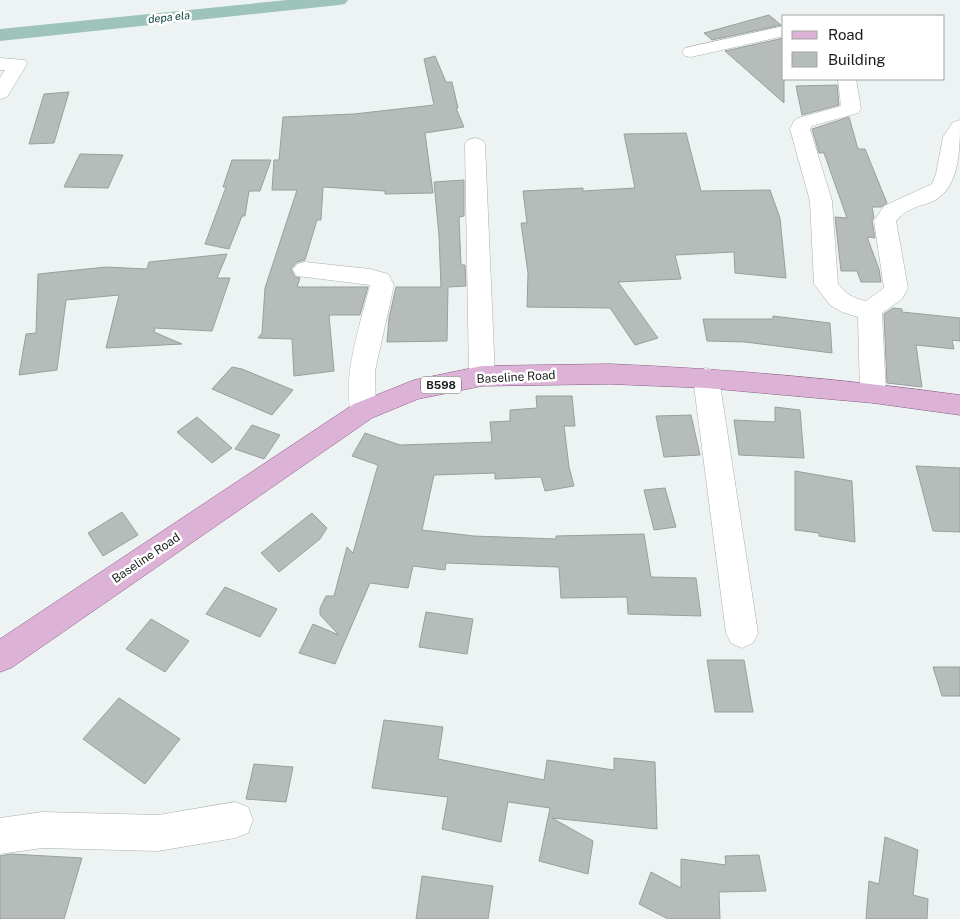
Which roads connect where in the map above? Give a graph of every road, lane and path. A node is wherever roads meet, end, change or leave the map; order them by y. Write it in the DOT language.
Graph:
graph roads {
  1 [pos="782,31"];
  2 [pos="690,52"];
  3 [pos="0,64"];
  4 [pos="847,80"];
  5 [pos="0,93"];
  6 [pos="960,126"];
  7 [pos="475,144"];
  8 [pos="306,270"];
  9 [pos="870,310"];
  10 [pos="482,376"];
  11 [pos="706,378"];
  12 [pos="873,393"];
  13 [pos="960,405"];
  14 [pos="364,411"];
  15 [pos="742,633"];
  16 [pos="0,657"];
  17 [pos="235,820"];
  18 [pos="0,836"];
  1 -- 2 [label="street"];
  3 -- 5 [label="street"];
  4 -- 9 [label="street"];
  6 -- 9 [label="street"];
  7 -- 10 [label="street"];
  8 -- 14 [label="street"];
  9 -- 12 [label="street"];
  10 -- 11 [label="main road, Baseline Road / B598"];
  10 -- 14 [label="main road, Baseline Road / B598"];
  11 -- 12 [label="main road, Baseline Road / B598"];
  11 -- 15 [label="street"];
  12 -- 13 [label="main road, Baseline Road / B598"];
  14 -- 16 [label="main road, Baseline Road / B598"];
  17 -- 18 [label="street"];
}
